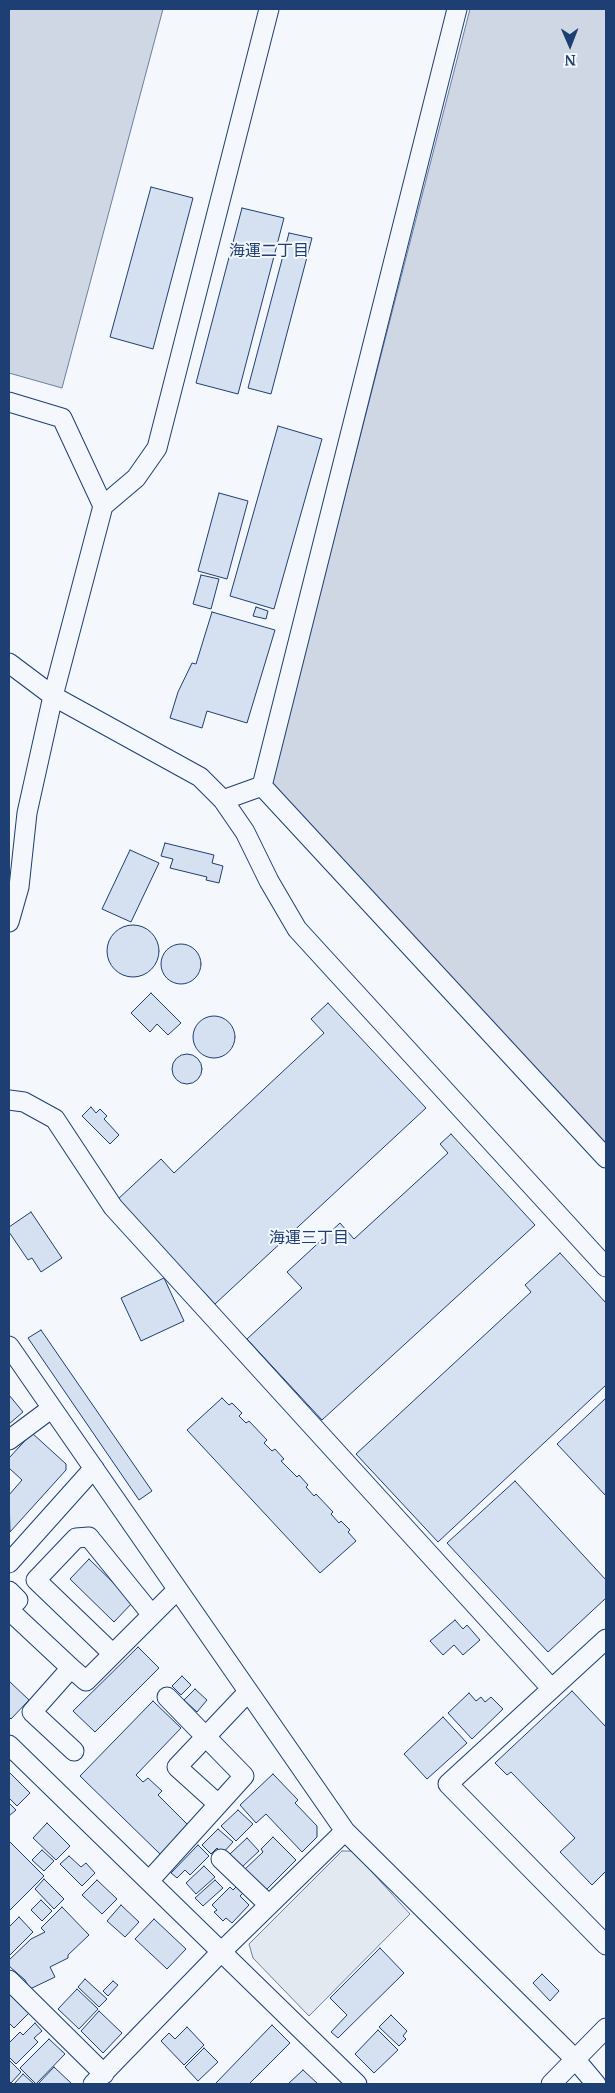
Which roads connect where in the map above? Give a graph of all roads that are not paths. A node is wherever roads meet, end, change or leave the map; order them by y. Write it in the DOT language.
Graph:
graph roads {
  1 [pos="269,9"];
  2 [pos="457,9"];
  3 [pos="9,402"];
  4 [pos="103,506"];
  5 [pos="9,663"];
  6 [pos="53,696"];
  7 [pos="262,786"];
  8 [pos="224,800"];
  9 [pos="9,922"];
  10 [pos="9,1100"];
  11 [pos="606,1158"];
  12 [pos="606,1266"];
  13 [pos="9,1346"];
  14 [pos="52,1408"];
  15 [pos="9,1440"];
  16 [pos="94,1468"];
  17 [pos="36,1533"];
  18 [pos="58,1556"];
  19 [pos="9,1563"];
  20 [pos="177,1590"];
  21 [pos="9,1591"];
  22 [pos="9,1610"];
  23 [pos="152,1615"];
  24 [pos="606,1639"];
  25 [pos="113,1654"];
  26 [pos="71,1668"];
  27 [pos="551,1688"];
  28 [pos="248,1692"];
  29 [pos="166,1697"];
  30 [pos="205,1736"];
  31 [pos="9,1746"];
  32 [pos="74,1751"];
  33 [pos="218,1804"];
  34 [pos="345,1831"];
  35 [pos="221,1860"];
  36 [pos="149,1881"];
  37 [pos="269,1905"];
  38 [pos="606,1945"];
  39 [pos="222,1951"];
  40 [pos="9,1980"];
  41 [pos="606,2028"];
  42 [pos="575,2059"];
  43 [pos="99,2079"];
  44 [pos="354,2083"];
  45 [pos="551,2084"];
  46 [pos="596,2084"];
  1 -- 4 [label="street"];
  2 -- 7 [label="street"];
  3 -- 4 [label="street"];
  4 -- 6 [label="street"];
  5 -- 6 [label="street"];
  6 -- 8 [label="street"];
  6 -- 9 [label="street"];
  7 -- 8 [label="street"];
  7 -- 11 [label="street"];
  8 -- 12 [label="street"];
  10 -- 27 [label="street"];
  13 -- 14 [label="street"];
  14 -- 15 [label="street"];
  14 -- 16 [label="street"];
  16 -- 17 [label="street"];
  16 -- 20 [label="street"];
  17 -- 18 [label="street"];
  17 -- 19 [label="street"];
  18 -- 23 [label="street"];
  18 -- 25 [label="street"];
  20 -- 23 [label="street"];
  20 -- 28 [label="street"];
  21 -- 22 [label="street"];
  22 -- 26 [label="street"];
  23 -- 25 [label="street"];
  24 -- 27 [label="street"];
  25 -- 26 [label="street"];
  26 -- 32 [label="street"];
  27 -- 38 [label="street"];
  28 -- 30 [label="street"];
  28 -- 34 [label="street"];
  29 -- 30 [label="street"];
  30 -- 33 [label="street"];
  30 -- 33 [label="street"];
  31 -- 36 [label="street"];
  33 -- 36 [label="street"];
  34 -- 37 [label="street"];
  34 -- 42 [label="street"];
  35 -- 37 [label="street"];
  36 -- 39 [label="street"];
  37 -- 39 [label="street"];
  39 -- 43 [label="street"];
  39 -- 44 [label="street"];
  40 -- 43 [label="street"];
  41 -- 42 [label="street"];
  42 -- 45 [label="street"];
  42 -- 46 [label="street"];
}
